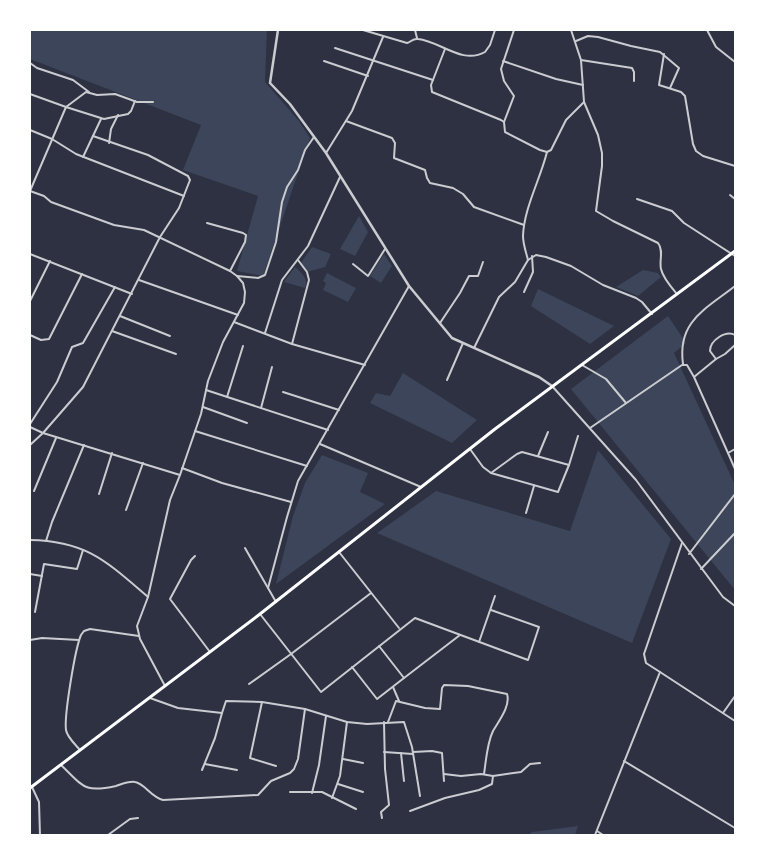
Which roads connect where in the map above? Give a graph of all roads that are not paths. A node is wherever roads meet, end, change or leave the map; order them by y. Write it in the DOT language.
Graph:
graph roads {
  1 [pos="278,30"];
  2 [pos="363,30"];
  3 [pos="415,30"];
  4 [pos="495,30"];
  5 [pos="514,30"];
  6 [pos="571,30"];
  7 [pos="707,30"];
  8 [pos="383,37"];
  9 [pos="417,38"];
  10 [pos="576,41"];
  11 [pos="335,48"];
  12 [pos="445,49"];
  13 [pos="664,54"];
  14 [pos="324,60"];
  15 [pos="581,60"];
  16 [pos="374,61"];
  17 [pos="503,61"];
  18 [pos="735,62"];
  19 [pos="30,63"];
  20 [pos="368,76"];
  21 [pos="433,80"];
  22 [pos="634,81"];
  23 [pos="583,85"];
  24 [pos="669,88"];
  25 [pos="90,93"];
  26 [pos="30,94"];
  27 [pos="135,101"];
  28 [pos="153,102"];
  29 [pos="584,102"];
  30 [pos="66,106"];
  31 [pos="118,115"];
  32 [pos="101,119"];
  33 [pos="346,121"];
  34 [pos="504,122"];
  35 [pos="30,130"];
  36 [pos="93,136"];
  37 [pos="314,137"];
  38 [pos="52,139"];
  39 [pos="109,143"];
  40 [pos="546,152"];
  41 [pos="326,154"];
  42 [pos="83,157"];
  43 [pos="735,166"];
  44 [pos="340,177"];
  45 [pos="30,191"];
  46 [pos="730,195"];
  47 [pos="184,196"];
  48 [pos="637,199"];
  49 [pos="735,199"];
  50 [pos="207,223"];
  51 [pos="524,225"];
  52 [pos="160,238"];
  53 [pos="385,249"];
  54 [pos="734,253"];
  55 [pos="30,254"];
  56 [pos="532,256"];
  57 [pos="298,260"];
  58 [pos="528,260"];
  59 [pos="50,261"];
  60 [pos="483,262"];
  61 [pos="353,264"];
  62 [pos="230,271"];
  63 [pos="82,274"];
  64 [pos="237,276"];
  65 [pos="140,280"];
  66 [pos="409,286"];
  67 [pos="735,286"];
  68 [pos="115,287"];
  69 [pos="524,292"];
  70 [pos="132,294"];
  71 [pos="676,294"];
  72 [pos="30,302"];
  73 [pos="652,314"];
  74 [pos="238,315"];
  75 [pos="120,316"];
  76 [pos="234,322"];
  77 [pos="440,322"];
  78 [pos="112,331"];
  79 [pos="265,333"];
  80 [pos="30,335"];
  81 [pos="735,335"];
  82 [pos="170,336"];
  83 [pos="463,343"];
  84 [pos="292,344"];
  85 [pos="735,345"];
  86 [pos="243,346"];
  87 [pos="474,348"];
  88 [pos="176,354"];
  89 [pos="716,360"];
  90 [pos="581,364"];
  91 [pos="683,364"];
  92 [pos="365,365"];
  93 [pos="272,367"];
  94 [pos="694,377"];
  95 [pos="447,380"];
  96 [pos="552,386"];
  97 [pos="206,390"];
  98 [pos="283,392"];
  99 [pos="227,397"];
  100 [pos="626,403"];
  101 [pos="203,407"];
  102 [pos="261,408"];
  103 [pos="339,410"];
  104 [pos="247,423"];
  105 [pos="30,424"];
  106 [pos="30,427"];
  107 [pos="590,428"];
  108 [pos="328,430"];
  109 [pos="195,431"];
  110 [pos="548,432"];
  111 [pos="43,434"];
  112 [pos="578,436"];
  113 [pos="56,438"];
  114 [pos="320,444"];
  115 [pos="30,445"];
  116 [pos="84,445"];
  117 [pos="470,449"];
  118 [pos="735,449"];
  119 [pos="112,453"];
  120 [pos="728,453"];
  121 [pos="538,456"];
  122 [pos="142,463"];
  123 [pos="569,465"];
  124 [pos="307,466"];
  125 [pos="182,468"];
  126 [pos="735,469"];
  127 [pos="491,474"];
  128 [pos="180,475"];
  129 [pos="534,486"];
  130 [pos="421,487"];
  131 [pos="34,491"];
  132 [pos="99,494"];
  133 [pos="735,494"];
  134 [pos="291,502"];
  135 [pos="126,510"];
  136 [pos="526,513"];
  137 [pos="735,533"];
  138 [pos="30,540"];
  139 [pos="46,541"];
  140 [pos="682,543"];
  141 [pos="245,548"];
  142 [pos="83,550"];
  143 [pos="339,552"];
  144 [pos="689,554"];
  145 [pos="195,556"];
  146 [pos="701,569"];
  147 [pos="30,574"];
  148 [pos="42,576"];
  149 [pos="268,588"];
  150 [pos="371,593"];
  151 [pos="495,596"];
  152 [pos="148,597"];
  153 [pos="276,602"];
  154 [pos="735,606"];
  155 [pos="491,610"];
  156 [pos="35,612"];
  157 [pos="260,614"];
  158 [pos="400,629"];
  159 [pos="460,635"];
  160 [pos="139,636"];
  161 [pos="30,640"];
  162 [pos="79,640"];
  163 [pos="479,642"];
  164 [pos="379,646"];
  165 [pos="210,652"];
  166 [pos="291,654"];
  167 [pos="352,667"];
  168 [pos="660,672"];
  169 [pos="404,678"];
  170 [pos="249,684"];
  171 [pos="165,686"];
  172 [pos="393,686"];
  173 [pos="735,696"];
  174 [pos="150,698"];
  175 [pos="399,701"];
  176 [pos="262,702"];
  177 [pos="305,709"];
  178 [pos="222,713"];
  179 [pos="723,713"];
  180 [pos="326,716"];
  181 [pos="735,721"];
  182 [pos="347,722"];
  183 [pos="384,722"];
  184 [pos="388,722"];
  185 [pos="81,751"];
  186 [pos="384,752"];
  187 [pos="401,753"];
  188 [pos="413,753"];
  189 [pos="343,759"];
  190 [pos="624,761"];
  191 [pos="362,763"];
  192 [pos="540,763"];
  193 [pos="205,764"];
  194 [pos="61,765"];
  195 [pos="276,766"];
  196 [pos="202,770"];
  197 [pos="237,770"];
  198 [pos="444,774"];
  199 [pos="484,774"];
  200 [pos="493,776"];
  201 [pos="404,781"];
  202 [pos="444,781"];
  203 [pos="338,784"];
  204 [pos="31,788"];
  205 [pos="290,792"];
  206 [pos="363,792"];
  207 [pos="312,793"];
  208 [pos="420,796"];
  209 [pos="332,798"];
  210 [pos="356,809"];
  211 [pos="410,811"];
  212 [pos="138,818"];
  213 [pos="382,818"];
  214 [pos="735,828"];
  215 [pos="596,831"];
  216 [pos="40,835"];
  217 [pos="108,835"];
  218 [pos="595,835"];
  219 [pos="603,835"];
  1 -- 37 [label="street"];
  2 -- 8 [label="street"];
  3 -- 9 [label="street"];
  4 -- 12 [label="street"];
  5 -- 17 [label="street"];
  6 -- 10 [label="street"];
  7 -- 18 [label="street"];
  8 -- 9 [label="street"];
  8 -- 16 [label="street"];
  9 -- 12 [label="street"];
  10 -- 13 [label="street"];
  10 -- 15 [label="street"];
  11 -- 16 [label="street"];
  12 -- 21 [label="street"];
  13 -- 24 [label="street"];
  13 -- 24 [label="street"];
  14 -- 20 [label="street"];
  15 -- 22 [label="street"];
  15 -- 23 [label="street"];
  16 -- 20 [label="street"];
  16 -- 21 [label="street"];
  17 -- 23 [label="street"];
  17 -- 34 [label="street"];
  19 -- 25 [label="street"];
  20 -- 33 [label="street"];
  21 -- 34 [label="street"];
  23 -- 29 [label="street"];
  24 -- 43 [label="street"];
  25 -- 27 [label="street"];
  25 -- 30 [label="street"];
  26 -- 30 [label="street"];
  27 -- 28 [label="street"];
  27 -- 31 [label="street"];
  29 -- 40 [label="street"];
  29 -- 71 [label="street"];
  30 -- 32 [label="street"];
  30 -- 38 [label="street"];
  31 -- 32 [label="street"];
  31 -- 39 [label="street"];
  32 -- 36 [label="street"];
  33 -- 41 [label="street"];
  33 -- 51 [label="street"];
  34 -- 40 [label="street"];
  35 -- 38 [label="street"];
  36 -- 39 [label="street"];
  36 -- 42 [label="street"];
  37 -- 41 [label="street"];
  37 -- 64 [label="street"];
  38 -- 42 [label="street"];
  38 -- 45 [label="street"];
  39 -- 47 [label="street"];
  40 -- 51 [label="street"];
  41 -- 44 [label="street"];
  42 -- 47 [label="street"];
  44 -- 53 [label="street"];
  44 -- 57 [label="street"];
  45 -- 52 [label="street"];
  46 -- 49 [label="street"];
  47 -- 52 [label="street"];
  48 -- 54 [label="street"];
  50 -- 62 [label="street"];
  51 -- 58 [label="street"];
  52 -- 62 [label="street"];
  52 -- 65 [label="street"];
  53 -- 61 [label="street"];
  53 -- 66 [label="street"];
  54 -- 71 [label="main road"];
  55 -- 59 [label="street"];
  56 -- 58 [label="street"];
  56 -- 69 [label="street"];
  56 -- 73 [label="street"];
  57 -- 79 [label="street"];
  57 -- 84 [label="street"];
  58 -- 87 [label="street"];
  59 -- 63 [label="street"];
  59 -- 72 [label="street"];
  60 -- 77 [label="street"];
  62 -- 64 [label="street"];
  63 -- 68 [label="street"];
  63 -- 80 [label="street"];
  64 -- 74 [label="street"];
  65 -- 70 [label="street"];
  65 -- 74 [label="street"];
  66 -- 77 [label="street"];
  66 -- 92 [label="street"];
  67 -- 91 [label="street"];
  68 -- 70 [label="street"];
  68 -- 105 [label="street"];
  70 -- 75 [label="street"];
  71 -- 73 [label="main road"];
  73 -- 90 [label="main road"];
  74 -- 76 [label="street"];
  75 -- 78 [label="street"];
  75 -- 82 [label="street"];
  76 -- 79 [label="street"];
  76 -- 97 [label="street"];
  77 -- 83 [label="street"];
  78 -- 88 [label="street"];
  78 -- 111 [label="street"];
  79 -- 84 [label="street"];
  81 -- 89 [label="street"];
  83 -- 87 [label="street"];
  83 -- 95 [label="street"];
  84 -- 92 [label="street"];
  85 -- 89 [label="street"];
  86 -- 99 [label="street"];
  87 -- 96 [label="street"];
  89 -- 94 [label="street"];
  90 -- 96 [label="main road"];
  90 -- 100 [label="street"];
  91 -- 94 [label="street"];
  91 -- 100 [label="street"];
  92 -- 103 [label="street"];
  93 -- 102 [label="street"];
  94 -- 120 [label="street"];
  96 -- 107 [label="street"];
  96 -- 117 [label="main road"];
  97 -- 99 [label="street"];
  97 -- 101 [label="street"];
  98 -- 103 [label="street"];
  99 -- 102 [label="street"];
  100 -- 107 [label="street"];
  101 -- 104 [label="street"];
  101 -- 109 [label="street"];
  102 -- 108 [label="street"];
  103 -- 108 [label="street"];
  106 -- 111 [label="street"];
  107 -- 140 [label="street"];
  108 -- 114 [label="street"];
  109 -- 124 [label="street"];
  109 -- 125 [label="street"];
  110 -- 121 [label="street"];
  111 -- 113 [label="street"];
  111 -- 115 [label="street"];
  112 -- 123 [label="street"];
  113 -- 116 [label="street"];
  113 -- 131 [label="street"];
  114 -- 124 [label="street"];
  114 -- 130 [label="street"];
  116 -- 119 [label="street"];
  116 -- 139 [label="street"];
  117 -- 127 [label="street"];
  117 -- 130 [label="main road"];
  118 -- 120 [label="street"];
  119 -- 122 [label="street"];
  119 -- 132 [label="street"];
  120 -- 126 [label="street"];
  121 -- 123 [label="street"];
  121 -- 127 [label="street"];
  122 -- 128 [label="street"];
  122 -- 135 [label="street"];
  123 -- 129 [label="street"];
  124 -- 134 [label="street"];
  125 -- 128 [label="street"];
  125 -- 134 [label="street"];
  127 -- 129 [label="street"];
  128 -- 152 [label="street"];
  129 -- 136 [label="street"];
  130 -- 143 [label="main road"];
  133 -- 144 [label="street"];
  134 -- 149 [label="street"];
  137 -- 146 [label="street"];
  138 -- 139 [label="street"];
  139 -- 142 [label="street"];
  140 -- 144 [label="street"];
  140 -- 168 [label="street"];
  141 -- 149 [label="street"];
  142 -- 148 [label="street"];
  142 -- 152 [label="street"];
  143 -- 150 [label="street"];
  143 -- 153 [label="main road"];
  144 -- 146 [label="street"];
  145 -- 165 [label="street"];
  146 -- 154 [label="street"];
  147 -- 148 [label="street"];
  148 -- 156 [label="street"];
  149 -- 153 [label="street"];
  150 -- 158 [label="street"];
  150 -- 166 [label="street"];
  151 -- 155 [label="street"];
  152 -- 160 [label="street"];
  153 -- 157 [label="main road"];
  155 -- 163 [label="street"];
  155 -- 163 [label="street"];
  157 -- 165 [label="main road"];
  157 -- 166 [label="street"];
  158 -- 159 [label="street"];
  158 -- 164 [label="street"];
  159 -- 163 [label="street"];
  159 -- 169 [label="street"];
  160 -- 162 [label="street"];
  160 -- 171 [label="street"];
  161 -- 162 [label="street"];
  162 -- 185 [label="street"];
  164 -- 167 [label="street"];
  164 -- 169 [label="street"];
  165 -- 171 [label="main road"];
  166 -- 167 [label="street"];
  166 -- 170 [label="street"];
  167 -- 172 [label="street"];
  168 -- 179 [label="street"];
  168 -- 190 [label="street"];
  169 -- 172 [label="street"];
  171 -- 174 [label="main road"];
  172 -- 175 [label="street"];
  173 -- 179 [label="street"];
  174 -- 178 [label="street"];
  174 -- 185 [label="main road"];
  175 -- 184 [label="street"];
  175 -- 199 [label="street"];
  176 -- 177 [label="street"];
  176 -- 178 [label="street"];
  176 -- 195 [label="street"];
  177 -- 180 [label="street"];
  177 -- 194 [label="street"];
  178 -- 193 [label="street"];
  179 -- 181 [label="street"];
  180 -- 182 [label="street"];
  180 -- 207 [label="street"];
  182 -- 183 [label="street"];
  182 -- 189 [label="street"];
  183 -- 184 [label="street"];
  183 -- 186 [label="street"];
  184 -- 188 [label="street"];
  185 -- 194 [label="main road"];
  186 -- 187 [label="street"];
  186 -- 213 [label="street"];
  187 -- 188 [label="street"];
  187 -- 201 [label="street"];
  188 -- 198 [label="street"];
  188 -- 208 [label="street"];
  189 -- 191 [label="street"];
  189 -- 203 [label="street"];
  190 -- 214 [label="street"];
  190 -- 215 [label="street"];
  192 -- 200 [label="street"];
  193 -- 196 [label="street"];
  193 -- 197 [label="street"];
  194 -- 204 [label="main road"];
  198 -- 199 [label="street"];
  198 -- 202 [label="street"];
  199 -- 200 [label="street"];
  200 -- 211 [label="street"];
  203 -- 206 [label="street"];
  203 -- 209 [label="street"];
  204 -- 216 [label="street"];
  205 -- 207 [label="street"];
  207 -- 209 [label="street"];
  209 -- 210 [label="street"];
  212 -- 217 [label="street"];
  215 -- 218 [label="street"];
  215 -- 219 [label="street"];
}
